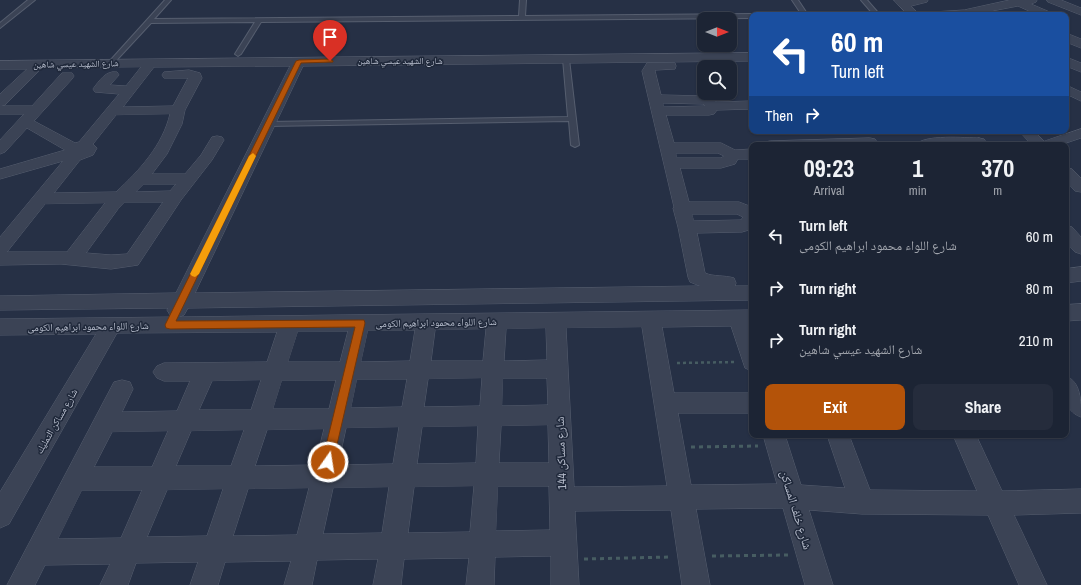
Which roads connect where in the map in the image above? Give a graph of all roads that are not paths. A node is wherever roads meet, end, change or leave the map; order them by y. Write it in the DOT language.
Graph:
graph roads {
  1 [pos="32,0"];
  2 [pos="168,0"];
  3 [pos="523,0"];
  4 [pos="795,0"];
  5 [pos="864,0"];
  6 [pos="923,0"];
  7 [pos="931,0"];
  8 [pos="962,0"];
  9 [pos="1032,0"];
  10 [pos="1052,0"];
  11 [pos="1017,1"];
  12 [pos="901,2"];
  13 [pos="803,12"];
  14 [pos="874,12"];
  15 [pos="911,12"];
  16 [pos="943,12"];
  17 [pos="978,12"];
  18 [pos="982,12"];
  19 [pos="1041,12"];
  20 [pos="749,16"];
  21 [pos="1077,17"];
  22 [pos="522,18"];
  23 [pos="260,19"];
  24 [pos="149,21"];
  25 [pos="0,26"];
  26 [pos="1069,38"];
  27 [pos="1081,44"];
  28 [pos="238,54"];
  29 [pos="749,57"];
  30 [pos="566,59"];
  31 [pos="299,61"];
  32 [pos="1069,62"];
  33 [pos="151,63"];
  34 [pos="39,64"];
  35 [pos="0,65"];
  36 [pos="749,65"];
  37 [pos="1081,68"];
  38 [pos="111,69"];
  39 [pos="141,75"];
  40 [pos="0,76"];
  41 [pos="27,76"];
  42 [pos="67,76"];
  43 [pos="129,90"];
  44 [pos="1069,91"];
  45 [pos="1081,97"];
  46 [pos="0,102"];
  47 [pos="657,105"];
  48 [pos="749,105"];
  49 [pos="0,110"];
  50 [pos="178,110"];
  51 [pos="112,111"];
  52 [pos="30,116"];
  53 [pos="572,119"];
  54 [pos="268,124"];
  55 [pos="1081,133"];
  56 [pos="1029,134"];
  57 [pos="868,139"];
  58 [pos="980,139"];
  59 [pos="217,140"];
  60 [pos="819,142"];
  61 [pos="941,142"];
  62 [pos="1037,142"];
  63 [pos="1055,142"];
  64 [pos="575,145"];
  65 [pos="667,148"];
  66 [pos="0,149"];
  67 [pos="78,151"];
  68 [pos="104,152"];
  69 [pos="749,154"];
  70 [pos="732,155"];
  71 [pos="671,163"];
  72 [pos="0,174"];
  73 [pos="1069,175"];
  74 [pos="140,179"];
  75 [pos="190,179"];
  76 [pos="1081,187"];
  77 [pos="175,196"];
  78 [pos="118,198"];
  79 [pos="41,199"];
  80 [pos="681,208"];
  81 [pos="749,214"];
  82 [pos="749,222"];
  83 [pos="687,227"];
  84 [pos="7,232"];
  85 [pos="1069,234"];
  86 [pos="1069,247"];
  87 [pos="1081,248"];
  88 [pos="0,249"];
  89 [pos="0,259"];
  90 [pos="72,259"];
  91 [pos="1081,260"];
  92 [pos="1081,274"];
  93 [pos="1069,276"];
  94 [pos="749,282"];
  95 [pos="1069,289"];
  96 [pos="1081,289"];
  97 [pos="749,293"];
  98 [pos="182,300"];
  99 [pos="0,303"];
  100 [pos="1081,312"];
  101 [pos="1069,313"];
  102 [pos="746,318"];
  103 [pos="651,319"];
  104 [pos="496,321"];
  105 [pos="556,321"];
  106 [pos="426,322"];
  107 [pos="360,323"];
  108 [pos="290,324"];
  109 [pos="170,325"];
  110 [pos="111,326"];
  111 [pos="0,327"];
  112 [pos="748,362"];
  113 [pos="493,369"];
  114 [pos="558,369"];
  115 [pos="349,370"];
  116 [pos="419,370"];
  117 [pos="205,371"];
  118 [pos="275,371"];
  119 [pos="164,372"];
  120 [pos="122,389"];
  121 [pos="1069,389"];
  122 [pos="666,403"];
  123 [pos="749,403"];
  124 [pos="1081,407"];
  125 [pos="560,415"];
  126 [pos="490,416"];
  127 [pos="412,417"];
  128 [pos="338,418"];
  129 [pos="259,419"];
  130 [pos="184,420"];
  131 [pos="106,422"];
  132 [pos="839,438"];
  133 [pos="965,438"];
  134 [pos="775,440"];
  135 [pos="561,474"];
  136 [pos="487,475"];
  137 [pos="404,476"];
  138 [pos="240,477"];
  139 [pos="324,477"];
  140 [pos="159,478"];
  141 [pos="76,479"];
  142 [pos="792,496"];
  143 [pos="681,497"];
  144 [pos="562,499"];
  145 [pos="1081,501"];
  146 [pos="862,502"];
  147 [pos="994,503"];
  148 [pos="0,515"];
  149 [pos="564,543"];
  150 [pos="482,544"];
  151 [pos="393,546"];
  152 [pos="307,548"];
  153 [pos="216,549"];
  154 [pos="129,551"];
  155 [pos="38,552"];
  156 [pos="21,585"];
  157 [pos="114,585"];
  158 [pos="204,585"];
  159 [pos="298,585"];
  160 [pos="387,585"];
  161 [pos="480,585"];
  162 [pos="565,585"];
  163 [pos="696,585"];
  164 [pos="819,585"];
  165 [pos="1033,585"];
  1 -- 25 [label="lane"];
  2 -- 24 [label="lane"];
  3 -- 22 [label="lane"];
  4 -- 13 [label="lane"];
  5 -- 14 [label="lane"];
  6 -- 12 [label="street"];
  7 -- 16 [label="street"];
  8 -- 17 [label="street"];
  9 -- 11 [label="street"];
  10 -- 21 [label="street"];
  11 -- 18 [label="street"];
  11 -- 19 [label="street"];
  12 -- 15 [label="street"];
  20 -- 22 [label="lane"];
  22 -- 23 [label="lane"];
  23 -- 24 [label="lane"];
  23 -- 28 [label="lane"];
  24 -- 38 [label="lane"];
  26 -- 27 [label="street"];
  29 -- 30 [label="street, شارع الشهيد عيسي شاهين"];
  30 -- 31 [label="street, شارع الشهيد عيسي شاهين"];
  30 -- 53 [label="lane"];
  31 -- 33 [label="street, شارع الشهيد عيسي شاهين"];
  31 -- 54 [label="street"];
  32 -- 37 [label="street"];
  33 -- 38 [label="street, شارع الشهيد عيسي شاهين"];
  33 -- 39 [label="street"];
  34 -- 35 [label="street, شارع الشهيد عيسي شاهين"];
  34 -- 38 [label="street, شارع الشهيد عيسي شاهين"];
  34 -- 41 [label="street"];
  36 -- 47 [label="street"];
  38 -- 39 [label="street"];
  38 -- 42 [label="street"];
  38 -- 43 [label="street"];
  39 -- 43 [label="street"];
  39 -- 50 [label="street"];
  40 -- 41 [label="street"];
  41 -- 42 [label="street"];
  41 -- 46 [label="street"];
  42 -- 52 [label="street"];
  43 -- 51 [label="street"];
  44 -- 45 [label="street"];
  47 -- 48 [label="street"];
  47 -- 65 [label="street"];
  49 -- 52 [label="street"];
  50 -- 51 [label="street"];
  50 -- 74 [label="street"];
  51 -- 67 [label="street"];
  52 -- 66 [label="street"];
  52 -- 67 [label="street"];
  53 -- 54 [label="lane"];
  53 -- 64 [label="lane"];
  54 -- 98 [label="street"];
  55 -- 63 [label="street"];
  56 -- 62 [label="street"];
  57 -- 60 [label="street"];
  58 -- 61 [label="street"];
  59 -- 75 [label="street"];
  65 -- 70 [label="street"];
  65 -- 71 [label="street"];
  67 -- 68 [label="street"];
  67 -- 72 [label="street"];
  67 -- 79 [label="street"];
  69 -- 70 [label="street"];
  70 -- 71 [label="street"];
  71 -- 80 [label="street"];
  73 -- 76 [label="street"];
  74 -- 75 [label="street"];
  74 -- 78 [label="street"];
  75 -- 77 [label="street"];
  77 -- 78 [label="street"];
  77 -- 90 [label="street"];
  78 -- 79 [label="street"];
  78 -- 90 [label="street"];
  79 -- 84 [label="street"];
  80 -- 81 [label="street"];
  80 -- 83 [label="street"];
  82 -- 83 [label="street"];
  83 -- 94 [label="street"];
  84 -- 88 [label="street"];
  85 -- 87 [label="street"];
  86 -- 91 [label="street"];
  89 -- 90 [label="street"];
  92 -- 93 [label="street"];
  95 -- 96 [label="street"];
  97 -- 98 [label="street"];
  98 -- 99 [label="street"];
  98 -- 109 [label="street"];
  100 -- 101 [label="street"];
  102 -- 103 [label="street, شارع اللواء محمود ابراهيم الكومى"];
  102 -- 112 [label="street"];
  103 -- 105 [label="street, شارع اللواء محمود ابراهيم الكومى"];
  103 -- 122 [label="street"];
  104 -- 105 [label="street, شارع اللواء محمود ابراهيم الكومى"];
  104 -- 106 [label="street, شارع اللواء محمود ابراهيم الكومى"];
  104 -- 113 [label="street"];
  105 -- 114 [label="street, شارع مساكن 144"];
  106 -- 107 [label="street, شارع اللواء محمود ابراهيم الكومى"];
  106 -- 116 [label="street"];
  107 -- 108 [label="street, شارع اللواء محمود ابراهيم الكومى"];
  107 -- 115 [label="street"];
  108 -- 109 [label="street, شارع اللواء محمود ابراهيم الكومى"];
  108 -- 118 [label="street"];
  109 -- 110 [label="street, شارع اللواء محمود ابراهيم الكومى"];
  110 -- 111 [label="street, شارع اللواء محمود ابراهيم الكومى"];
  110 -- 148 [label="street, شارع مساكن التمليك"];
  113 -- 114 [label="street"];
  113 -- 116 [label="street"];
  113 -- 126 [label="street"];
  114 -- 125 [label="street, شارع مساكن 144"];
  115 -- 116 [label="street"];
  115 -- 118 [label="street"];
  115 -- 128 [label="street"];
  116 -- 127 [label="street"];
  117 -- 118 [label="street"];
  117 -- 119 [label="street"];
  117 -- 130 [label="street"];
  118 -- 129 [label="street"];
  120 -- 131 [label="street"];
  121 -- 124 [label="street"];
  122 -- 123 [label="street"];
  122 -- 143 [label="street"];
  125 -- 126 [label="street"];
  125 -- 135 [label="street, شارع مساكن 144"];
  126 -- 127 [label="street"];
  126 -- 136 [label="street"];
  127 -- 128 [label="street"];
  127 -- 137 [label="street"];
  128 -- 129 [label="street"];
  128 -- 139 [label="street"];
  129 -- 130 [label="street"];
  129 -- 138 [label="street"];
  130 -- 131 [label="street"];
  130 -- 140 [label="street"];
  131 -- 141 [label="street"];
  132 -- 146 [label="street"];
  133 -- 147 [label="street"];
  134 -- 142 [label="street, شارع خلف المساكن"];
  135 -- 136 [label="street"];
  135 -- 144 [label="street, شارع مساكن 144"];
  136 -- 137 [label="street"];
  136 -- 150 [label="street"];
  137 -- 139 [label="street"];
  137 -- 151 [label="street"];
  138 -- 139 [label="street"];
  138 -- 140 [label="street"];
  138 -- 153 [label="street"];
  139 -- 152 [label="street"];
  140 -- 141 [label="street"];
  140 -- 154 [label="street"];
  141 -- 155 [label="street"];
  142 -- 143 [label="street"];
  142 -- 146 [label="street"];
  142 -- 164 [label="street, شارع خلف المساكن"];
  143 -- 144 [label="street"];
  143 -- 163 [label="street"];
  144 -- 149 [label="street, شارع مساكن 144"];
  145 -- 147 [label="street"];
  146 -- 147 [label="street"];
  147 -- 165 [label="street"];
  149 -- 150 [label="street"];
  149 -- 162 [label="street, شارع مساكن 144"];
  150 -- 151 [label="street"];
  150 -- 161 [label="street"];
  151 -- 152 [label="street"];
  151 -- 160 [label="street"];
  152 -- 153 [label="street"];
  152 -- 159 [label="street"];
  153 -- 154 [label="street"];
  153 -- 158 [label="street"];
  154 -- 155 [label="street"];
  154 -- 157 [label="street"];
  155 -- 156 [label="street"];
}
